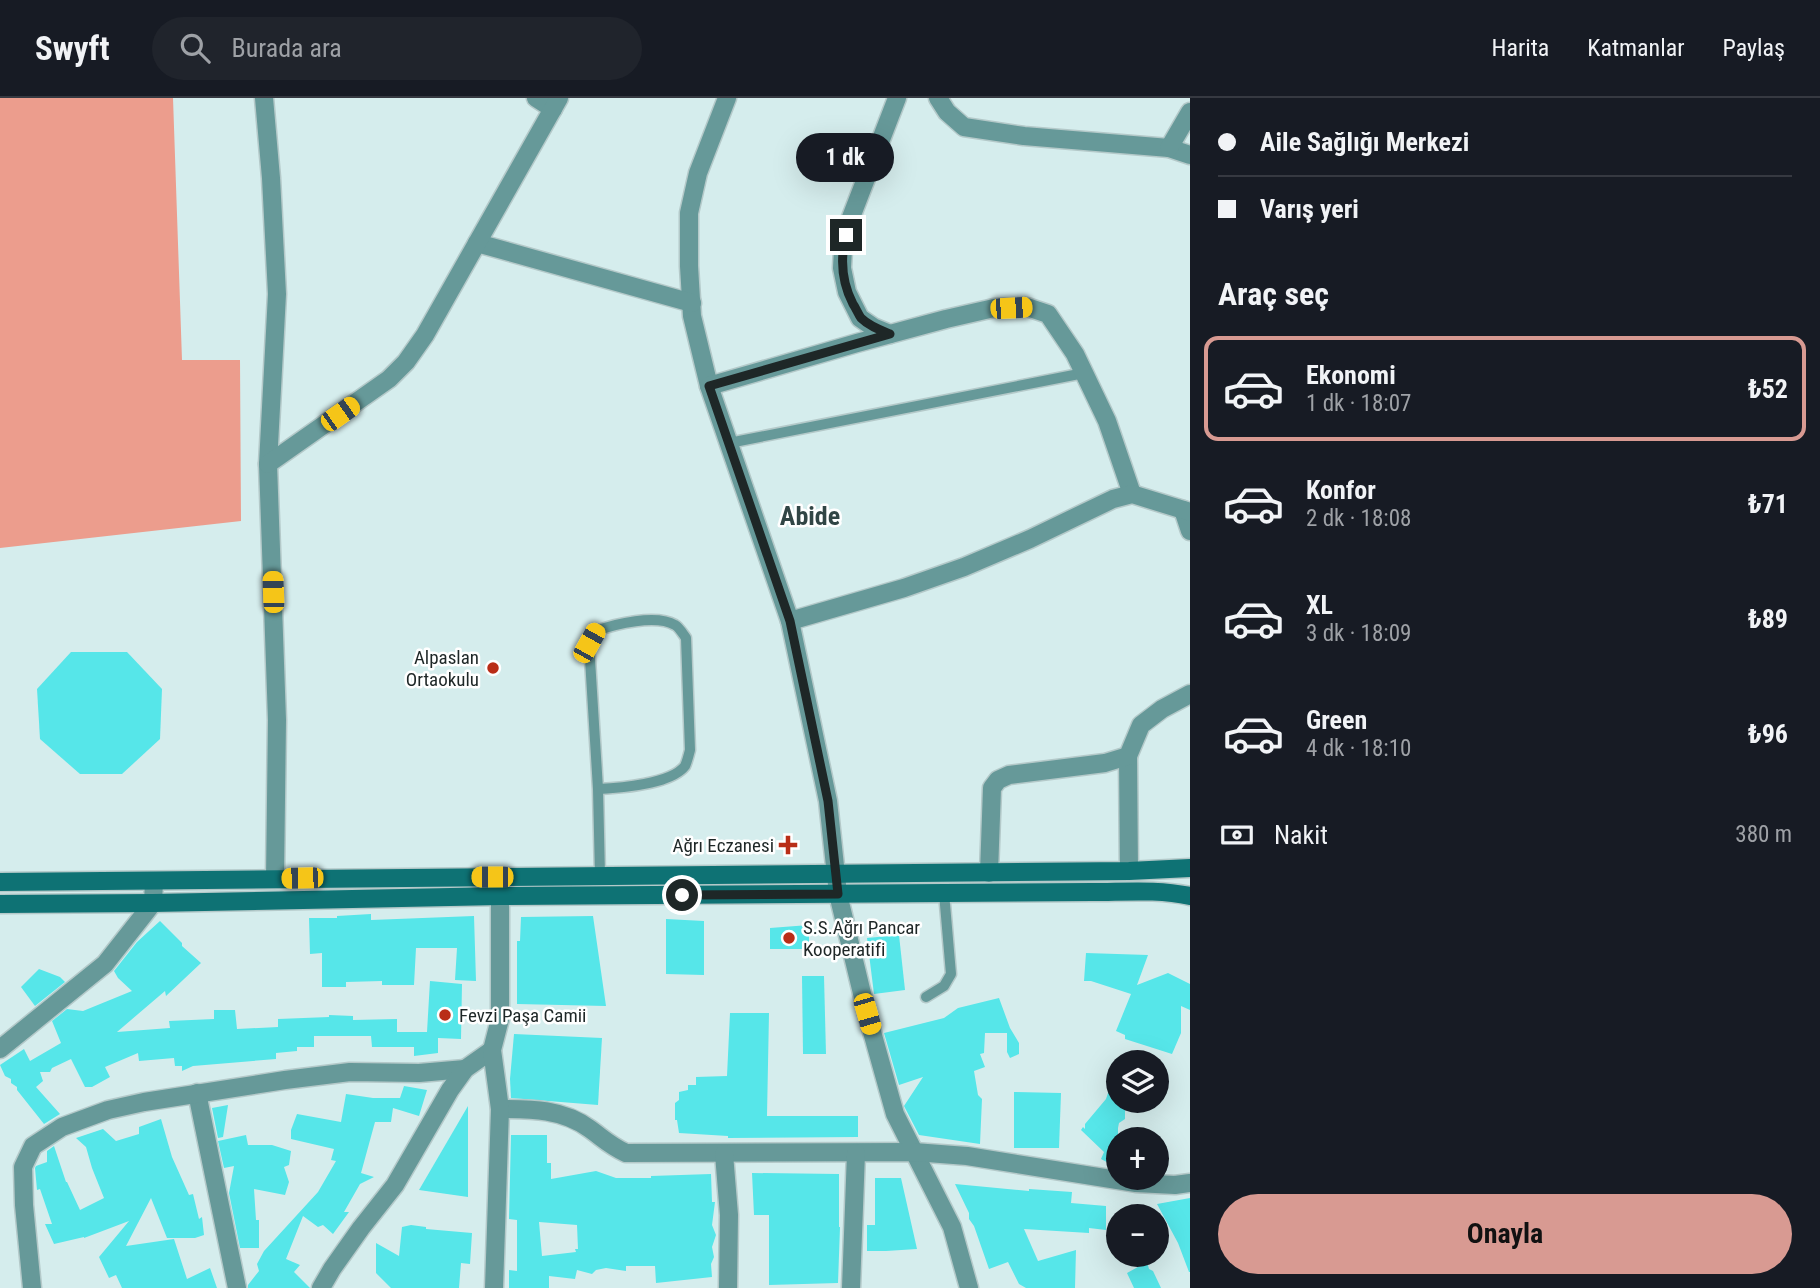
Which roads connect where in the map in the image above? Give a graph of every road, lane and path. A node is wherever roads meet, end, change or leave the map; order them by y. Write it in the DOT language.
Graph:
graph roads {
  1 [pos="264,98"];
  2 [pos="536,98"];
  3 [pos="727,98"];
  4 [pos="897,98"];
  5 [pos="938,98"];
  6 [pos="556,103"];
  7 [pos="1190,111"];
  8 [pos="1169,148"];
  9 [pos="1190,155"];
  10 [pos="477,243"];
  11 [pos="691,303"];
  12 [pos="890,334"];
  13 [pos="1084,373"];
  14 [pos="709,386"];
  15 [pos="729,443"];
  16 [pos="268,464"];
  17 [pos="1132,494"];
  18 [pos="1187,511"];
  19 [pos="1190,531"];
  20 [pos="790,621"];
  21 [pos="1190,694"];
  22 [pos="1128,756"];
  23 [pos="598,789"];
  24 [pos="1190,868"];
  25 [pos="1129,872"];
  26 [pos="989,873"];
  27 [pos="835,874"];
  28 [pos="600,876"];
  29 [pos="275,879"];
  30 [pos="154,881"];
  31 [pos="0,882"];
  32 [pos="944,893"];
  33 [pos="838,894"];
  34 [pos="1190,896"];
  35 [pos="500,897"];
  36 [pos="153,903"];
  37 [pos="0,904"];
  38 [pos="926,997"];
  39 [pos="0,1049"];
  40 [pos="492,1050"];
  41 [pos="465,1069"];
  42 [pos="197,1093"];
  43 [pos="500,1109"];
  44 [pos="914,1152"];
  45 [pos="856,1153"];
  46 [pos="724,1154"];
  47 [pos="1190,1183"];
  48 [pos="967,1282"];
  49 [pos="32,1288"];
  50 [pos="237,1288"];
  51 [pos="321,1288"];
  52 [pos="494,1288"];
  53 [pos="728,1288"];
  54 [pos="851,1288"];
  55 [pos="983,1288"];
  1 -- 16 [label="street"];
  2 -- 6 [label="street"];
  3 -- 11 [label="street"];
  4 -- 12 [label="street"];
  5 -- 8 [label="street"];
  6 -- 10 [label="street"];
  7 -- 8 [label="street"];
  8 -- 9 [label="street"];
  10 -- 11 [label="street"];
  10 -- 16 [label="street"];
  11 -- 14 [label="street"];
  12 -- 13 [label="street"];
  12 -- 14 [label="street"];
  13 -- 15 [label="lane"];
  13 -- 17 [label="street"];
  14 -- 15 [label="street"];
  15 -- 20 [label="street"];
  16 -- 29 [label="street"];
  17 -- 18 [label="street"];
  17 -- 20 [label="street"];
  18 -- 19 [label="street"];
  20 -- 27 [label="street"];
  21 -- 22 [label="street"];
  22 -- 25 [label="street"];
  22 -- 26 [label="street"];
  23 -- 23 [label="lane"];
  23 -- 28 [label="lane"];
  24 -- 25 [label="main road"];
  25 -- 26 [label="main road"];
  26 -- 27 [label="main road"];
  27 -- 28 [label="main road"];
  27 -- 33 [label="street"];
  28 -- 29 [label="main road"];
  29 -- 30 [label="main road"];
  30 -- 31 [label="main road"];
  30 -- 36 [label="street"];
  32 -- 33 [label="main road"];
  32 -- 34 [label="main road"];
  32 -- 38 [label="lane"];
  33 -- 35 [label="main road"];
  33 -- 44 [label="street"];
  35 -- 36 [label="main road"];
  35 -- 40 [label="street"];
  36 -- 37 [label="main road"];
  36 -- 39 [label="street"];
  40 -- 41 [label="street"];
  40 -- 43 [label="street"];
  41 -- 42 [label="street"];
  41 -- 51 [label="street"];
  42 -- 49 [label="street"];
  42 -- 50 [label="street"];
  43 -- 46 [label="street"];
  43 -- 52 [label="street"];
  44 -- 45 [label="street"];
  44 -- 47 [label="street"];
  44 -- 48 [label="street"];
  45 -- 46 [label="street"];
  45 -- 54 [label="street"];
  46 -- 53 [label="street"];
  48 -- 55 [label="street"];
}
